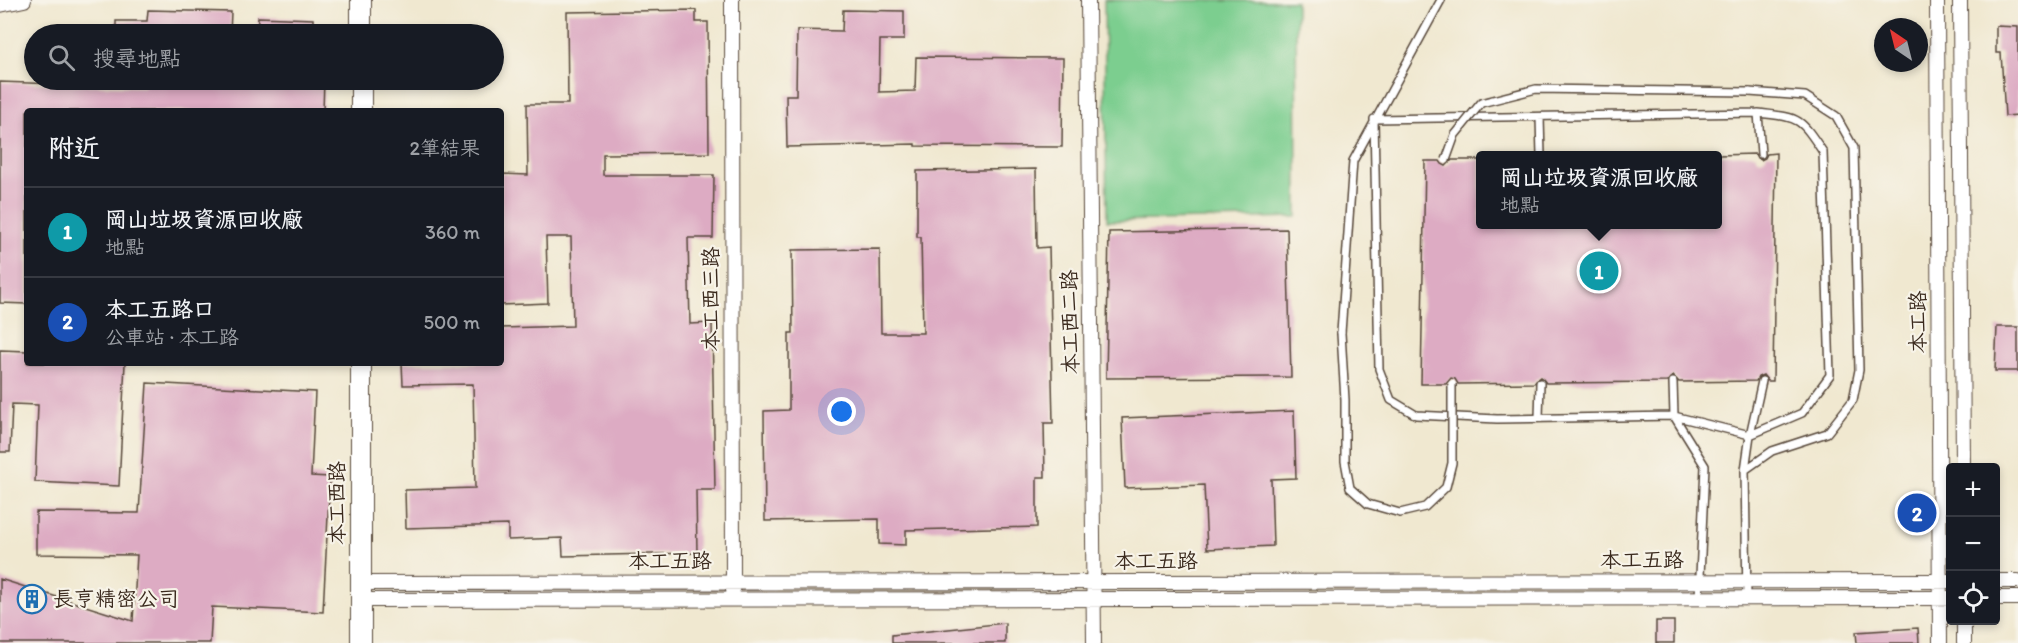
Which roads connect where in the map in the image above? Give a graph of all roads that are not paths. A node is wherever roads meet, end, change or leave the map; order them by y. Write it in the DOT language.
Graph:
graph roads {
  1 [pos="24,0"];
  2 [pos="361,0"];
  3 [pos="732,0"];
  4 [pos="1088,0"];
  5 [pos="1440,0"];
  6 [pos="1937,0"];
  7 [pos="1960,0"];
  8 [pos="0,5"];
  9 [pos="361,24"];
  10 [pos="361,90"];
  11 [pos="361,108"];
  12 [pos="1758,113"];
  13 [pos="1540,117"];
  14 [pos="1374,119"];
  15 [pos="1541,151"];
  16 [pos="1761,154"];
  17 [pos="1446,160"];
  18 [pos="361,366"];
  19 [pos="1762,381"];
  20 [pos="1673,382"];
  21 [pos="1540,383"];
  22 [pos="1452,384"];
  23 [pos="1674,416"];
  24 [pos="1539,418"];
  25 [pos="1750,435"];
  26 [pos="1963,463"];
  27 [pos="1744,470"];
  28 [pos="1700,581"];
  29 [pos="1747,581"];
  30 [pos="1945,581"];
  31 [pos="2000,581"];
  32 [pos="2018,581"];
  33 [pos="733,582"];
  34 [pos="1094,582"];
  35 [pos="361,591"];
  36 [pos="734,598"];
  37 [pos="1699,598"];
  38 [pos="1747,598"];
  39 [pos="1945,598"];
  40 [pos="2000,598"];
  41 [pos="2018,598"];
  42 [pos="1094,599"];
  43 [pos="1964,625"];
  44 [pos="361,643"];
  45 [pos="1094,643"];
  46 [pos="1940,643"];
  47 [pos="1964,643"];
  1 -- 8 [label="street"];
  2 -- 9 [label="street"];
  3 -- 33 [label="street, 本工西三路"];
  4 -- 34 [label="street, 本工西二路"];
  5 -- 14 [label="lane"];
  6 -- 30 [label="street, 本工路"];
  7 -- 26 [label="street, 本工路"];
  10 -- 11 [label="street"];
  12 -- 13 [label="lane"];
  12 -- 16 [label="lane"];
  12 -- 25 [label="lane"];
  13 -- 14 [label="lane"];
  13 -- 15 [label="lane"];
  14 -- 22 [label="lane, bridge"];
  14 -- 24 [label="lane"];
  17 -- 27 [label="lane, bridge"];
  18 -- 35 [label="street, 本工西路"];
  19 -- 25 [label="lane"];
  20 -- 23 [label="lane"];
  21 -- 24 [label="lane"];
  23 -- 24 [label="lane"];
  23 -- 25 [label="lane"];
  23 -- 28 [label="lane"];
  25 -- 27 [label="lane"];
  27 -- 29 [label="lane"];
  28 -- 29 [label="street, 本工五路"];
  28 -- 34 [label="street, 本工五路"];
  28 -- 37 [label="lane"];
  29 -- 30 [label="street, 本工五路"];
  29 -- 38 [label="lane"];
  30 -- 39 [label="street, 本工路"];
  31 -- 32 [label="street"];
  33 -- 34 [label="street, 本工五路"];
  33 -- 35 [label="street, 本工五路"];
  33 -- 36 [label="street, 本工西三路"];
  34 -- 42 [label="street, 本工西二路"];
  35 -- 36 [label="street, 本工五路"];
  35 -- 44 [label="street, 本工西路"];
  36 -- 42 [label="street, 本工五路"];
  37 -- 38 [label="street, 本工五路"];
  37 -- 42 [label="street, 本工五路"];
  38 -- 39 [label="street, 本工五路"];
  39 -- 46 [label="street, 本工路"];
  40 -- 41 [label="street"];
  42 -- 45 [label="street, 本工西二路"];
  43 -- 47 [label="street"];
}
